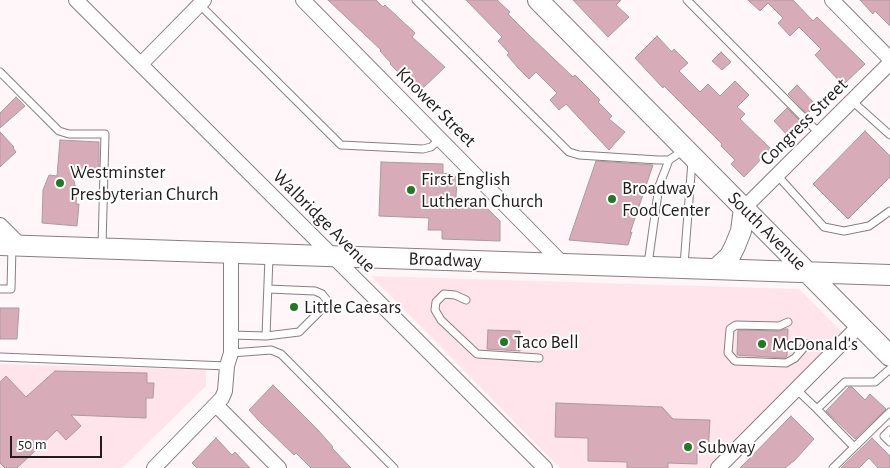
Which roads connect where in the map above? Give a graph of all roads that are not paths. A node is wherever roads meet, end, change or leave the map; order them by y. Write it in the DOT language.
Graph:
graph roads {
  1 [pos="76,0"];
  2 [pos="304,0"];
  3 [pos="416,0"];
  4 [pos="538,0"];
  5 [pos="687,0"];
  6 [pos="832,0"];
  7 [pos="199,2"];
  8 [pos="890,59"];
  9 [pos="890,63"];
  10 [pos="141,64"];
  11 [pos="0,72"];
  12 [pos="852,101"];
  13 [pos="819,133"];
  14 [pos="890,135"];
  15 [pos="441,138"];
  16 [pos="683,155"];
  17 [pos="777,175"];
  18 [pos="744,208"];
  19 [pos="890,211"];
  20 [pos="0,225"];
  21 [pos="11,246"];
  22 [pos="102,249"];
  23 [pos="231,254"];
  24 [pos="269,255"];
  25 [pos="334,257"];
  26 [pos="563,264"];
  27 [pos="648,267"];
  28 [pos="684,268"];
  29 [pos="716,269"];
  30 [pos="807,273"];
  31 [pos="890,275"];
  32 [pos="0,289"];
  33 [pos="268,289"];
  34 [pos="466,300"];
  35 [pos="788,322"];
  36 [pos="860,325"];
  37 [pos="231,335"];
  38 [pos="266,336"];
  39 [pos="807,344"];
  40 [pos="890,356"];
  41 [pos="0,357"];
  42 [pos="539,358"];
  43 [pos="229,359"];
  44 [pos="890,369"];
  45 [pos="797,390"];
  46 [pos="216,405"];
  47 [pos="817,409"];
  48 [pos="890,412"];
  49 [pos="890,430"];
  50 [pos="890,442"];
  51 [pos="854,447"];
  52 [pos="161,465"];
  53 [pos="279,468"];
  54 [pos="394,468"];
  55 [pos="545,468"];
  56 [pos="718,468"];
  57 [pos="833,468"];
  1 -- 10 [label="street, Walbridge Avenue"];
  2 -- 15 [label="street, Knower Street"];
  3 -- 16 [label="lane"];
  4 -- 16 [label="street, South Avenue"];
  5 -- 13 [label="lane"];
  6 -- 8 [label="street"];
  7 -- 10 [label="street"];
  7 -- 15 [label="lane"];
  9 -- 12 [label="street, Congress Street"];
  10 -- 25 [label="street, Walbridge Avenue"];
  11 -- 22 [label="lane"];
  12 -- 13 [label="street, Congress Street"];
  12 -- 14 [label="lane"];
  13 -- 17 [label="street, Congress Street"];
  15 -- 26 [label="street, Knower Street"];
  16 -- 18 [label="street, South Avenue"];
  16 -- 27 [label="lane"];
  16 -- 28 [label="lane"];
  17 -- 18 [label="street, Congress Street"];
  17 -- 19 [label="lane"];
  18 -- 29 [label="street"];
  18 -- 30 [label="street, South Avenue"];
  20 -- 21 [label="street"];
  21 -- 22 [label="street, Broadway"];
  21 -- 32 [label="lane"];
  22 -- 23 [label="street, Broadway"];
  23 -- 24 [label="street, Broadway"];
  23 -- 37 [label="street"];
  24 -- 25 [label="street, Broadway"];
  24 -- 33 [label="lane"];
  25 -- 26 [label="street, Broadway"];
  25 -- 55 [label="street, Walbridge Avenue"];
  26 -- 27 [label="street, Broadway"];
  27 -- 28 [label="street, Broadway"];
  28 -- 29 [label="street, Broadway"];
  29 -- 30 [label="street, Broadway"];
  30 -- 31 [label="street, Broadway"];
  30 -- 36 [label="street, South Avenue"];
  33 -- 38 [label="lane"];
  33 -- 38 [label="lane"];
  34 -- 42 [label="lane"];
  35 -- 39 [label="lane"];
  36 -- 40 [label="street, South Avenue"];
  36 -- 45 [label="street"];
  37 -- 38 [label="lane"];
  37 -- 43 [label="street"];
  41 -- 43 [label="lane"];
  43 -- 46 [label="street"];
  43 -- 54 [label="lane"];
  44 -- 47 [label="lane"];
  45 -- 47 [label="lane"];
  45 -- 56 [label="street"];
  46 -- 52 [label="street"];
  46 -- 53 [label="street"];
  47 -- 51 [label="lane"];
  48 -- 51 [label="lane"];
  49 -- 50 [label="lane"];
  51 -- 57 [label="lane"];
}
